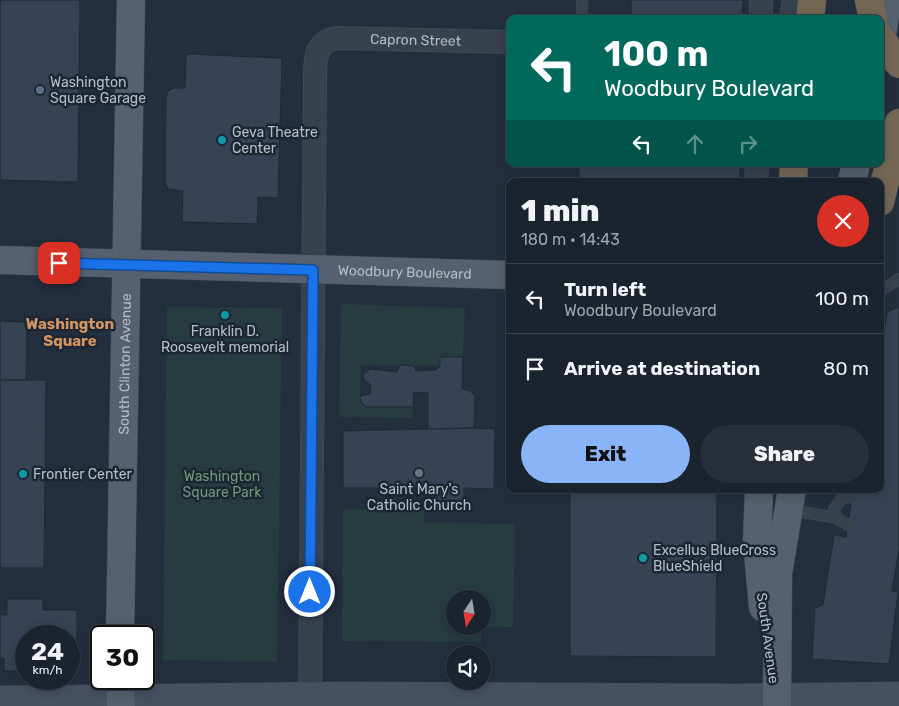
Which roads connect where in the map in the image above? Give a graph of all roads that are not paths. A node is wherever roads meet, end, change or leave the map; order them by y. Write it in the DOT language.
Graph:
graph roads {
  1 [pos="131,0"];
  2 [pos="582,0"];
  3 [pos="761,0"];
  4 [pos="869,0"];
  5 [pos="887,0"];
  6 [pos="582,15"];
  7 [pos="761,15"];
  8 [pos="872,15"];
  9 [pos="884,22"];
  10 [pos="506,42"];
  11 [pos="884,43"];
  12 [pos="899,64"];
  13 [pos="899,123"];
  14 [pos="884,185"];
  15 [pos="0,260"];
  16 [pos="128,266"];
  17 [pos="313,270"];
  18 [pos="506,275"];
  19 [pos="899,279"];
  20 [pos="884,288"];
  21 [pos="759,493"];
  22 [pos="852,497"];
  23 [pos="790,499"];
  24 [pos="836,518"];
  25 [pos="848,525"];
  26 [pos="120,625"];
  27 [pos="120,695"];
  28 [pos="899,696"];
  29 [pos="0,700"];
  30 [pos="309,701"];
  31 [pos="475,701"];
  32 [pos="777,702"];
  1 -- 16 [label="main road, South Clinton Avenue"];
  2 -- 6 [label="lane"];
  3 -- 7 [label="street"];
  4 -- 8 [label="highway"];
  5 -- 9 [label="main road"];
  10 -- 17 [label="street, Capron Street"];
  11 -- 12 [label="highway, bridge"];
  13 -- 14 [label="highway"];
  15 -- 16 [label="main road, Woodbury Boulevard"];
  16 -- 17 [label="main road, Woodbury Boulevard"];
  16 -- 26 [label="main road, South Clinton Avenue"];
  17 -- 18 [label="main road, Woodbury Boulevard"];
  17 -- 30 [label="street"];
  19 -- 20 [label="lane"];
  21 -- 32 [label="main road, South Avenue"];
  22 -- 24 [label="lane"];
  23 -- 24 [label="lane"];
  23 -- 32 [label="main road, South Avenue"];
  24 -- 25 [label="lane"];
  27 -- 29 [label="street"];
  27 -- 30 [label="street"];
  28 -- 32 [label="street"];
  30 -- 31 [label="street"];
  31 -- 32 [label="street"];
}
